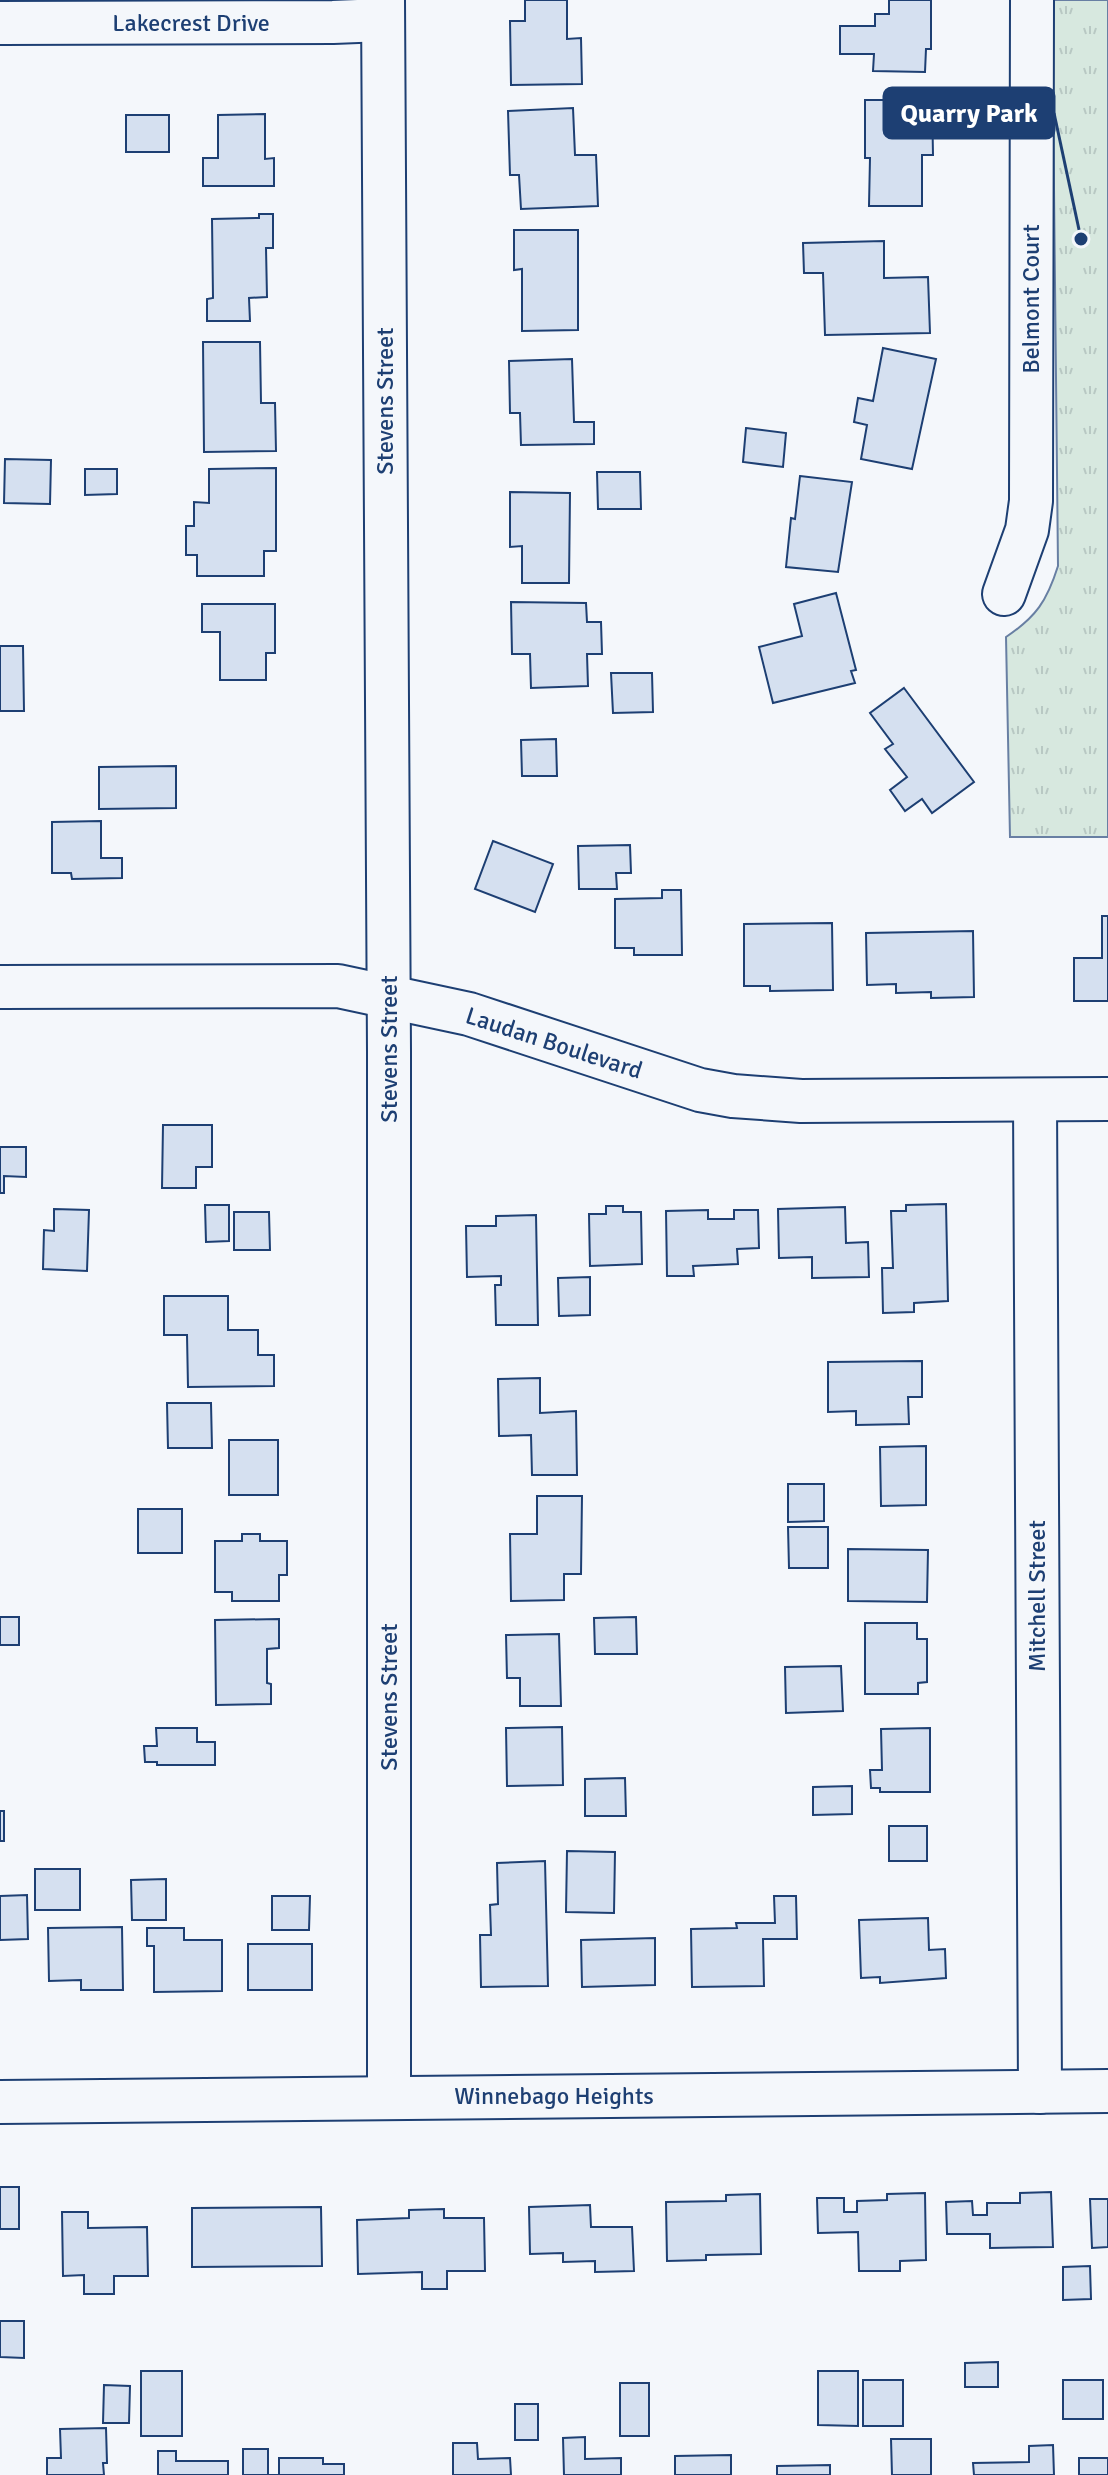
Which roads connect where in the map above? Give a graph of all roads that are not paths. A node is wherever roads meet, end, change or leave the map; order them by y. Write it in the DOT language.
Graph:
graph roads {
  1 [pos="1032,0"];
  2 [pos="383,10"];
  3 [pos="0,23"];
  4 [pos="1004,594"];
  5 [pos="0,987"];
  6 [pos="389,998"];
  7 [pos="1108,1099"];
  8 [pos="1035,1100"];
  9 [pos="1108,2091"];
  10 [pos="1040,2092"];
  11 [pos="389,2097"];
  12 [pos="0,2102"];
  1 -- 4 [label="street, Belmont Court"];
  2 -- 3 [label="street, Lakecrest Drive"];
  2 -- 6 [label="street, Stevens Street"];
  5 -- 6 [label="street, Laudan Boulevard"];
  6 -- 8 [label="street, Laudan Boulevard"];
  6 -- 11 [label="street, Stevens Street"];
  7 -- 8 [label="street, Laudan Boulevard"];
  8 -- 10 [label="street, Mitchell Street"];
  9 -- 10 [label="street, Winnebago Heights"];
  10 -- 11 [label="street, Winnebago Heights"];
  11 -- 12 [label="street, Winnebago Heights"];
}
